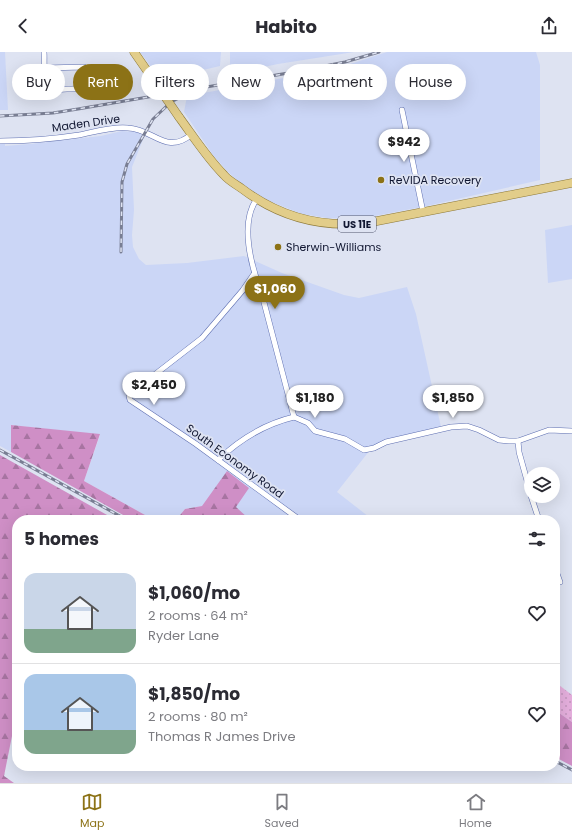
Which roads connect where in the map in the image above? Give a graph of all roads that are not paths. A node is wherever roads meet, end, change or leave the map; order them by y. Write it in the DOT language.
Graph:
graph roads {
  1 [pos="44,52"];
  2 [pos="134,52"];
  3 [pos="45,64"];
  4 [pos="45,68"];
  5 [pos="402,110"];
  6 [pos="192,134"];
  7 [pos="0,141"];
  8 [pos="572,183"];
  9 [pos="256,200"];
  10 [pos="423,212"];
  11 [pos="254,274"];
  12 [pos="294,417"];
  13 [pos="572,431"];
  14 [pos="518,441"];
  15 [pos="218,460"];
  16 [pos="524,470"];
  17 [pos="533,503"];
  18 [pos="293,515"];
  19 [pos="537,515"];
  1 -- 3 [label="street"];
  2 -- 6 [label="main road, US 11E, bridge"];
  4 -- 4 [label="street"];
  5 -- 10 [label="street"];
  6 -- 7 [label="street, Maden Drive"];
  6 -- 9 [label="main road, US 11E"];
  8 -- 10 [label="main road, US 11E"];
  9 -- 10 [label="main road, US 11E"];
  9 -- 11 [label="street"];
  11 -- 12 [label="street"];
  11 -- 15 [label="street, South Economy Road"];
  12 -- 14 [label="street"];
  12 -- 15 [label="street"];
  13 -- 14 [label="street"];
  14 -- 16 [label="street"];
  15 -- 18 [label="street, South Economy Road"];
  17 -- 19 [label="street"];
}
